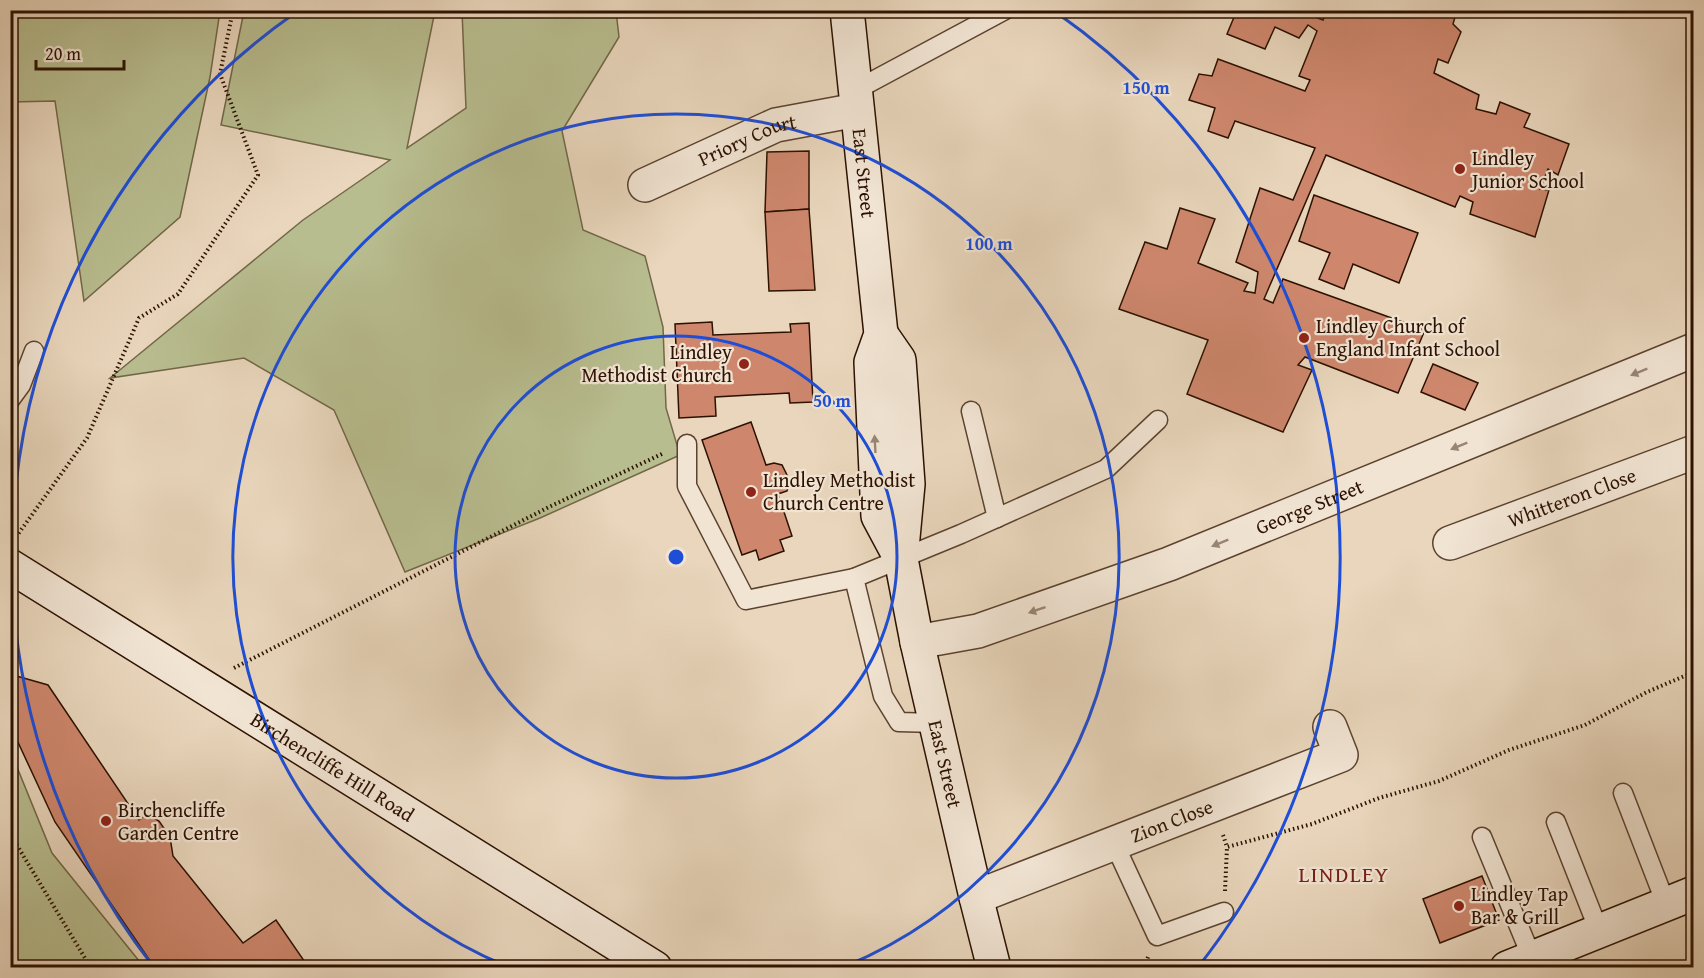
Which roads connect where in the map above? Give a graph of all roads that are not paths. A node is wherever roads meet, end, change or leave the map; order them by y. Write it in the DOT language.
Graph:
graph roads {
  1 [pos="847,10"];
  2 [pos="1005,10"];
  3 [pos="855,101"];
  4 [pos="645,185"];
  5 [pos="1694,350"];
  6 [pos="34,351"];
  7 [pos="10,400"];
  8 [pos="972,411"];
  9 [pos="1158,420"];
  10 [pos="687,444"];
  11 [pos="1694,452"];
  12 [pos="997,518"];
  13 [pos="1450,543"];
  14 [pos="901,559"];
  15 [pos="10,566"];
  16 [pos="854,578"];
  17 [pos="917,642"];
  18 [pos="936,723"];
  19 [pos="1330,727"];
  20 [pos="1623,793"];
  21 [pos="1556,822"];
  22 [pos="1482,837"];
  23 [pos="1114,843"];
  24 [pos="976,897"];
  25 [pos="1680,898"];
  26 [pos="1224,912"];
  27 [pos="1599,931"];
  28 [pos="1531,962"];
  29 [pos="655,968"];
  30 [pos="994,968"];
  1 -- 3 [label="street, East Street"];
  2 -- 3 [label="lane"];
  3 -- 4 [label="street, Priory Court"];
  3 -- 14 [label="street, East Street"];
  5 -- 17 [label="street, George Street, one-way"];
  6 -- 7 [label="lane"];
  8 -- 12 [label="lane"];
  9 -- 12 [label="lane"];
  10 -- 16 [label="lane"];
  11 -- 13 [label="street, Whitteron Close"];
  12 -- 14 [label="lane"];
  14 -- 16 [label="lane"];
  14 -- 17 [label="street, East Street"];
  15 -- 29 [label="street, Birchencliffe Hill Road"];
  16 -- 18 [label="lane"];
  17 -- 18 [label="street, East Street"];
  18 -- 24 [label="street, East Street"];
  19 -- 23 [label="street, Zion Close"];
  20 -- 25 [label="lane"];
  21 -- 27 [label="lane"];
  22 -- 28 [label="lane"];
  23 -- 24 [label="street, Zion Close"];
  23 -- 26 [label="lane"];
  24 -- 30 [label="street, East Street"];
  25 -- 27 [label="street"];
  27 -- 28 [label="street"];
}
